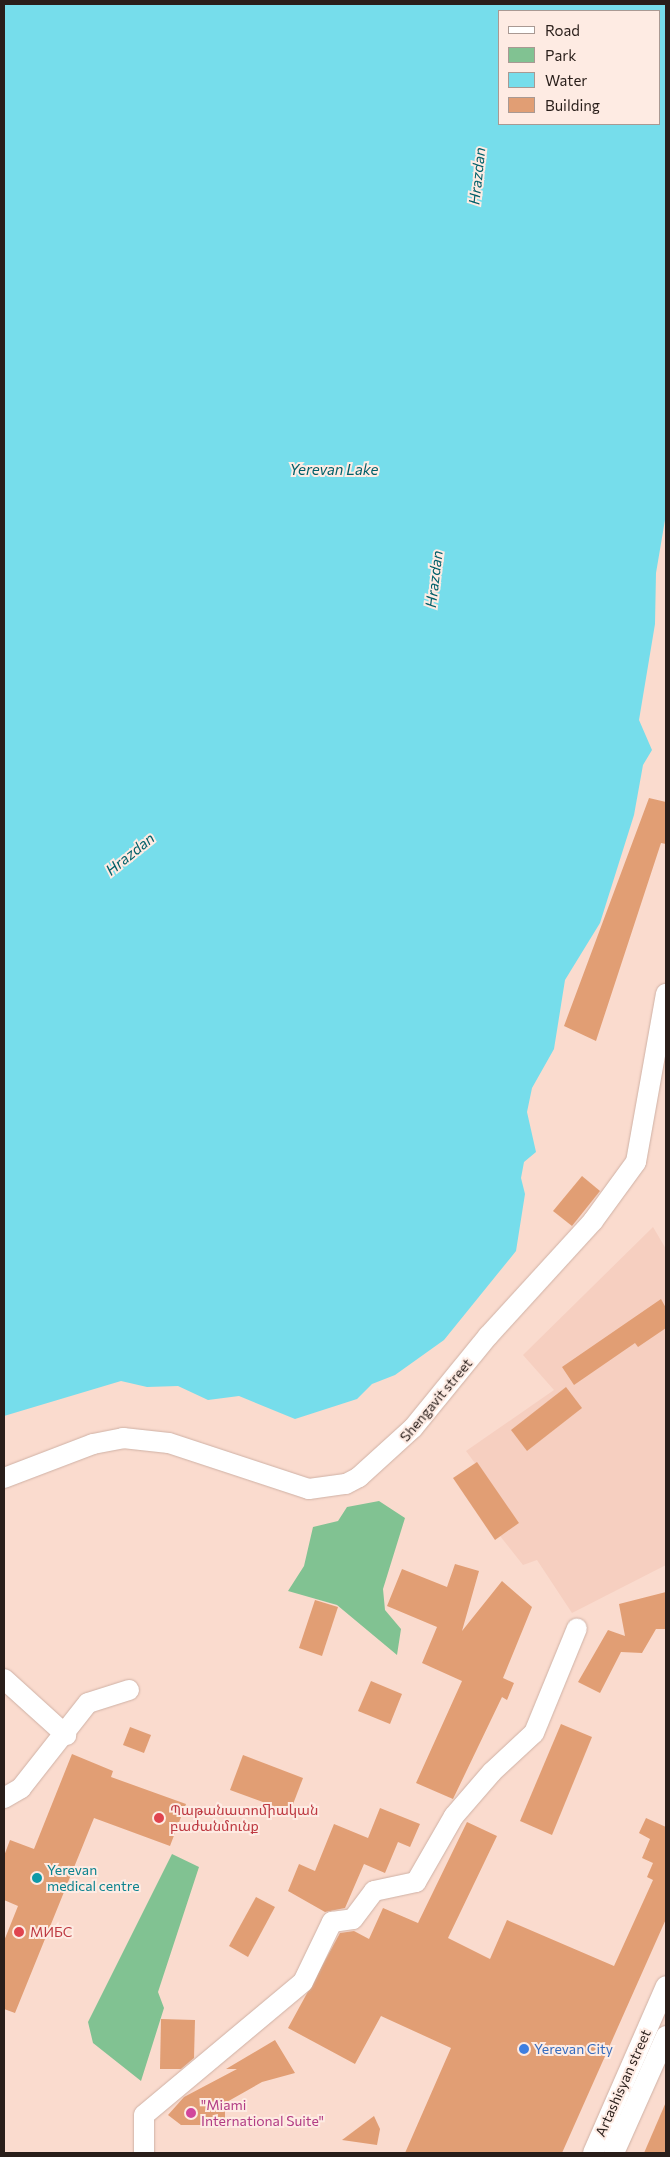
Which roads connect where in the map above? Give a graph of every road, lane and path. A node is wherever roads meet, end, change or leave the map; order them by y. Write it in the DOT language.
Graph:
graph roads {
  1 [pos="666,994"];
  2 [pos="4,1478"];
  3 [pos="577,1628"];
  4 [pos="4,1679"];
  5 [pos="129,1690"];
  6 [pos="66,1735"];
  7 [pos="4,1798"];
  8 [pos="666,1986"];
  9 [pos="666,2036"];
  10 [pos="144,2153"];
  11 [pos="593,2153"];
  12 [pos="614,2153"];
  1 -- 2 [label="street, Shengavit street"];
  3 -- 10 [label="street"];
  4 -- 6 [label="street"];
  5 -- 6 [label="street"];
  6 -- 7 [label="street"];
  8 -- 11 [label="street, Artashisyan street"];
  9 -- 12 [label="street, Artashisyan street"];
}
